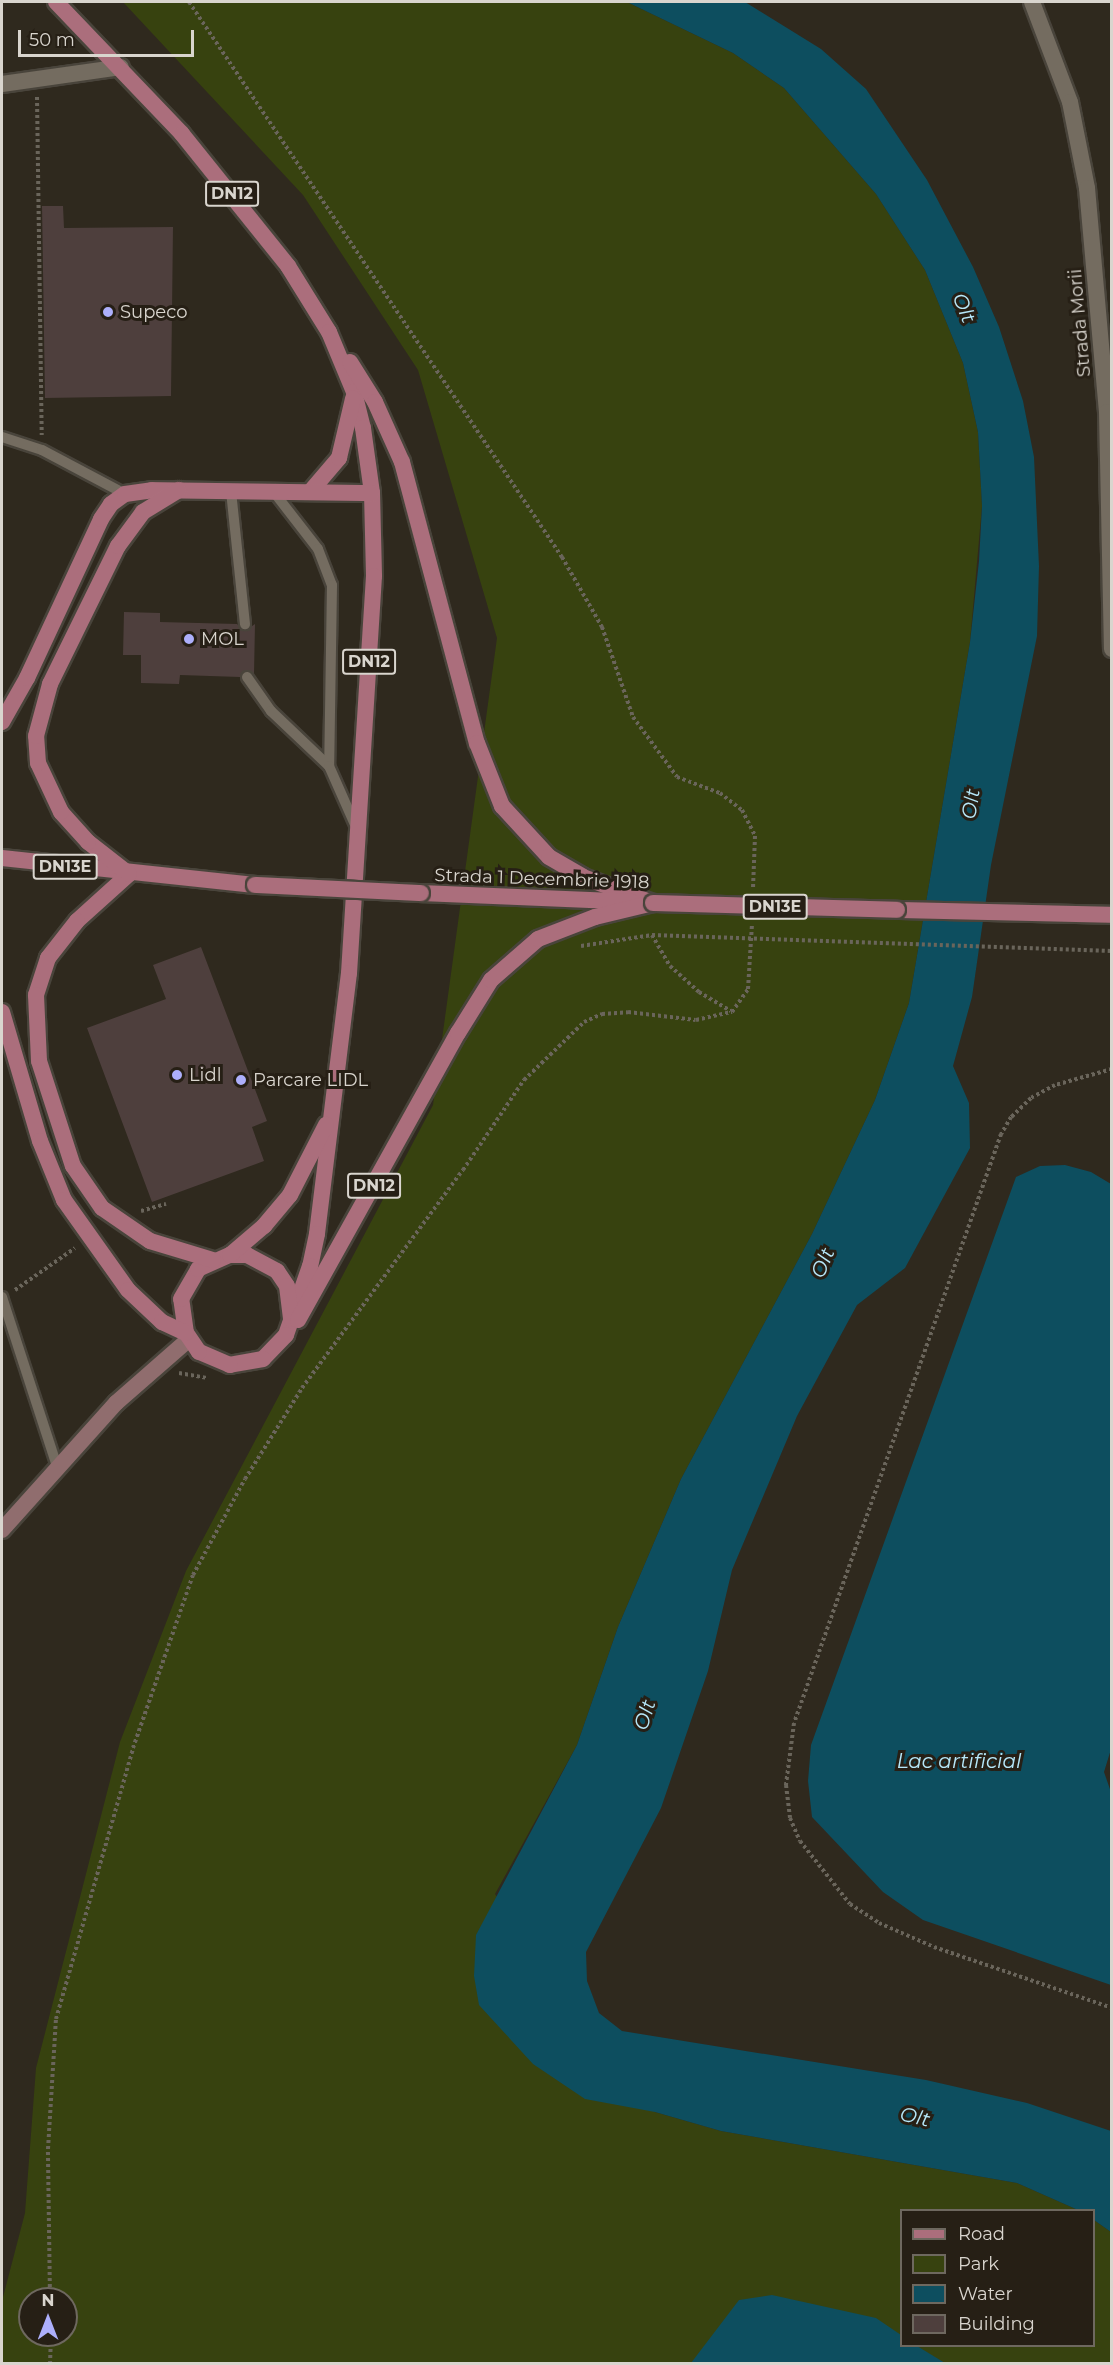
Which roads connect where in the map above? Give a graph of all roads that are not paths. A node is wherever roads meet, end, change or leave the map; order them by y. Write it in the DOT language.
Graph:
graph roads {
  1 [pos="56,2"];
  2 [pos="1032,2"];
  3 [pos="121,67"];
  4 [pos="2,84"];
  5 [pos="329,332"];
  6 [pos="354,392"];
  7 [pos="2,437"];
  8 [pos="179,490"];
  9 [pos="231,491"];
  10 [pos="273,491"];
  11 [pos="310,492"];
  12 [pos="372,493"];
  13 [pos="125,494"];
  14 [pos="245,624"];
  15 [pos="1112,649"];
  16 [pos="247,677"];
  17 [pos="2,722"];
  18 [pos="329,766"];
  19 [pos="358,832"];
  20 [pos="2,858"];
  21 [pos="129,874"];
  22 [pos="653,903"];
  23 [pos="1112,915"];
  24 [pos="1083,916"];
  25 [pos="1112,927"];
  26 [pos="2,1012"];
  27 [pos="334,1099"];
  28 [pos="230,1255"];
  29 [pos="213,1260"];
  30 [pos="2,1298"];
  31 [pos="289,1327"];
  32 [pos="187,1336"];
  33 [pos="57,1466"];
  34 [pos="3,1526"];
  1 -- 3 [label="main road, DN12"];
  2 -- 15 [label="street, Strada Morii"];
  3 -- 4 [label="street"];
  3 -- 5 [label="main road, DN12"];
  5 -- 6 [label="main road, DN12"];
  5 -- 22 [label="main road"];
  6 -- 11 [label="main road"];
  6 -- 12 [label="main road, DN12"];
  7 -- 13 [label="lane"];
  8 -- 9 [label="main road"];
  8 -- 13 [label="main road"];
  8 -- 21 [label="main road"];
  9 -- 10 [label="main road"];
  9 -- 14 [label="lane"];
  10 -- 11 [label="main road"];
  10 -- 18 [label="lane"];
  11 -- 12 [label="main road"];
  12 -- 19 [label="main road, DN12"];
  13 -- 17 [label="main road"];
  16 -- 18 [label="lane"];
  18 -- 19 [label="lane"];
  19 -- 27 [label="main road, DN12"];
  20 -- 21 [label="main road, Strada 1 Decembrie 1918 / DN13E"];
  21 -- 22 [label="main road, Strada 1 Decembrie 1918 / DN13E, bridge"];
  21 -- 29 [label="main road"];
  22 -- 24 [label="main road, Strada 1 Decembrie 1918 / DN13E, bridge"];
  22 -- 31 [label="main road, DN12"];
  23 -- 24 [label="main road, Strada 1 Decembrie 1918 / DN13E"];
  24 -- 25 [label="main road, Strada 1 Decembrie 1918 / DN13E"];
  26 -- 32 [label="main road"];
  27 -- 28 [label="main road, DN12"];
  27 -- 31 [label="main road, DN12"];
  28 -- 29 [label="main road"];
  28 -- 31 [label="main road"];
  29 -- 32 [label="main road"];
  30 -- 33 [label="lane"];
  31 -- 32 [label="main road"];
  32 -- 33 [label="main road"];
  33 -- 34 [label="main road"];
}
